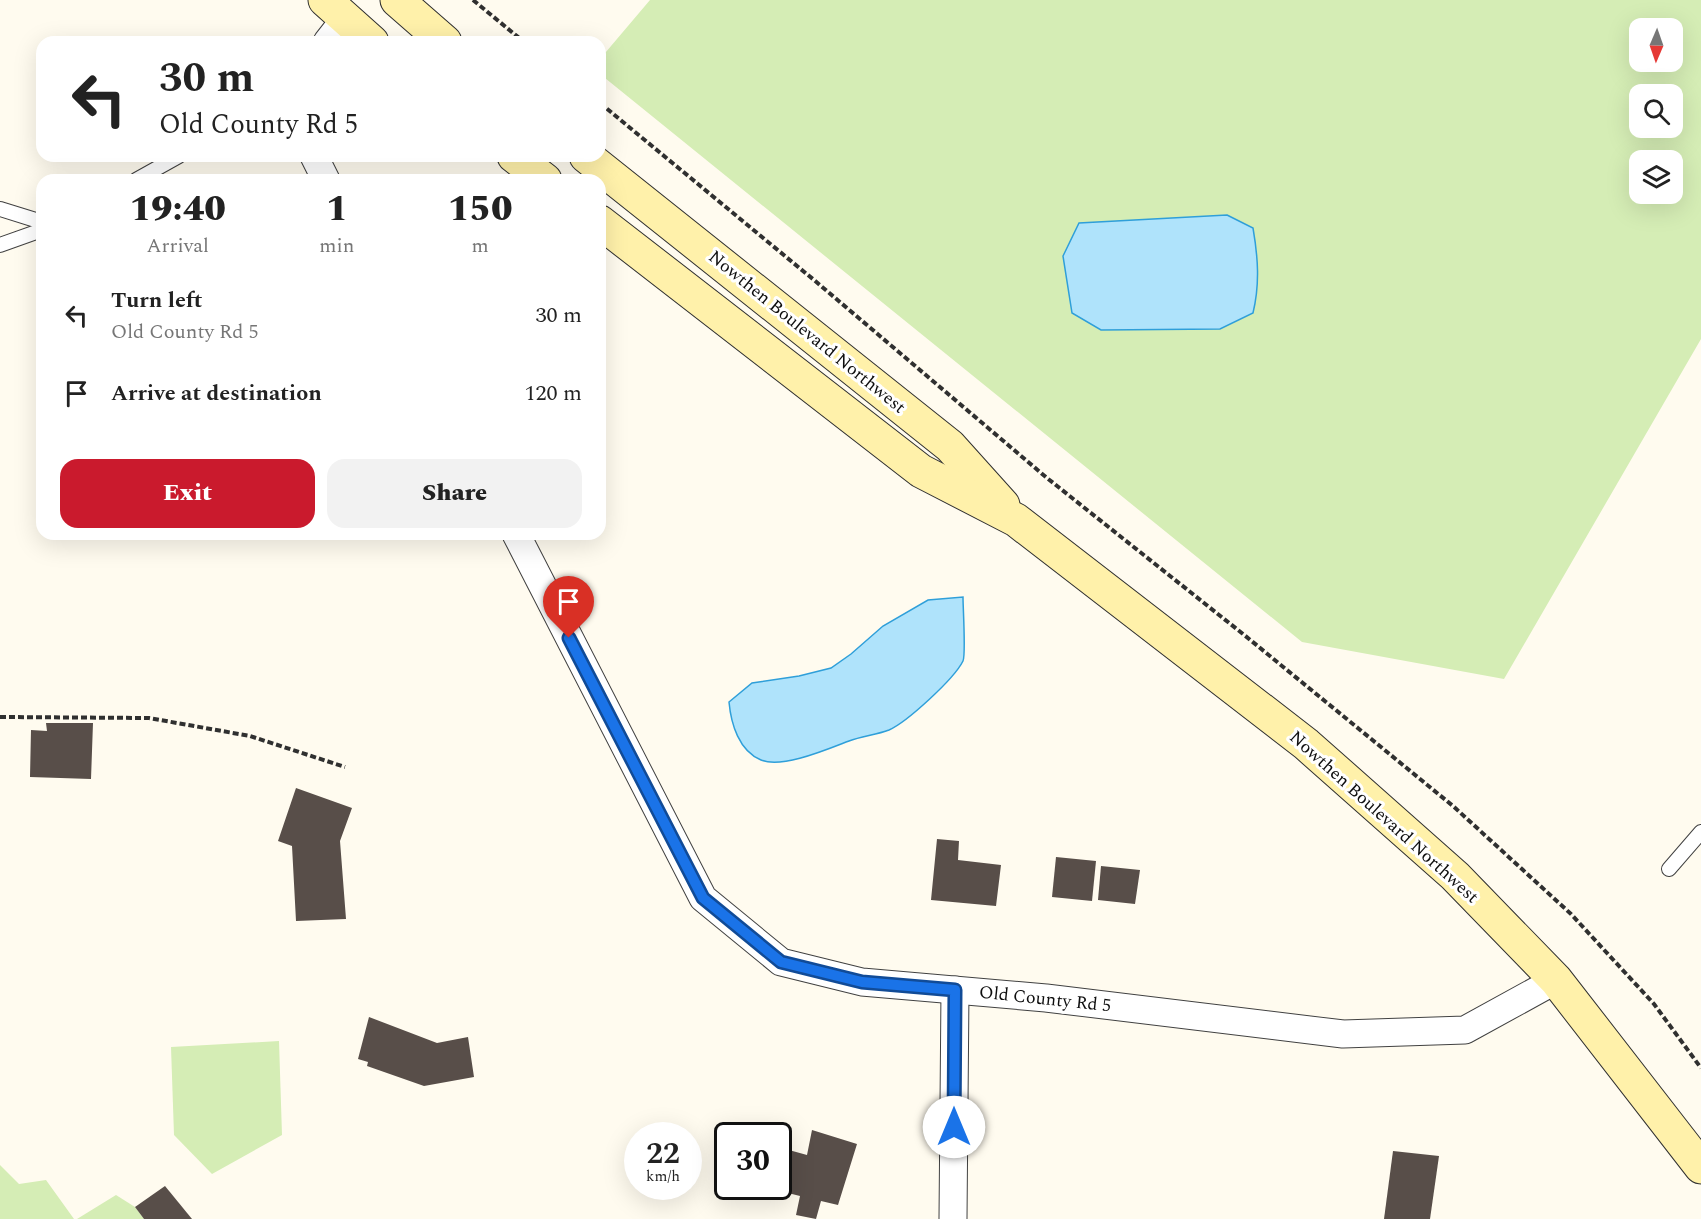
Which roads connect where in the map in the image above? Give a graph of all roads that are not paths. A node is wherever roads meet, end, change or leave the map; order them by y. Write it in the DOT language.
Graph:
graph roads {
  1 [pos="397,0"];
  2 [pos="333,20"];
  3 [pos="361,36"];
  4 [pos="438,36"];
  5 [pos="168,162"];
  6 [pos="522,162"];
  7 [pos="594,162"];
  8 [pos="146,174"];
  9 [pos="537,174"];
  10 [pos="0,209"];
  11 [pos="36,220"];
  12 [pos="606,227"];
  13 [pos="36,232"];
  14 [pos="0,245"];
  15 [pos="1016,520"];
  16 [pos="519,540"];
  17 [pos="1701,832"];
  18 [pos="1669,869"];
  19 [pos="1556,980"];
  20 [pos="955,990"];
  21 [pos="1701,1167"];
  22 [pos="953,1219"];
  1 -- 4 [label="street"];
  2 -- 3 [label="street"];
  5 -- 8 [label="lane"];
  6 -- 9 [label="street"];
  7 -- 15 [label="street, Nowthen Boulevard Northwest"];
  10 -- 11 [label="lane"];
  12 -- 15 [label="street, Nowthen Boulevard Northwest"];
  13 -- 14 [label="lane"];
  15 -- 19 [label="street, Nowthen Boulevard Northwest"];
  16 -- 20 [label="street, Old County Rd 5"];
  17 -- 18 [label="lane"];
  19 -- 20 [label="street, Old County Rd 5"];
  19 -- 21 [label="street, Nowthen Boulevard Northwest"];
  20 -- 22 [label="street"];
}
